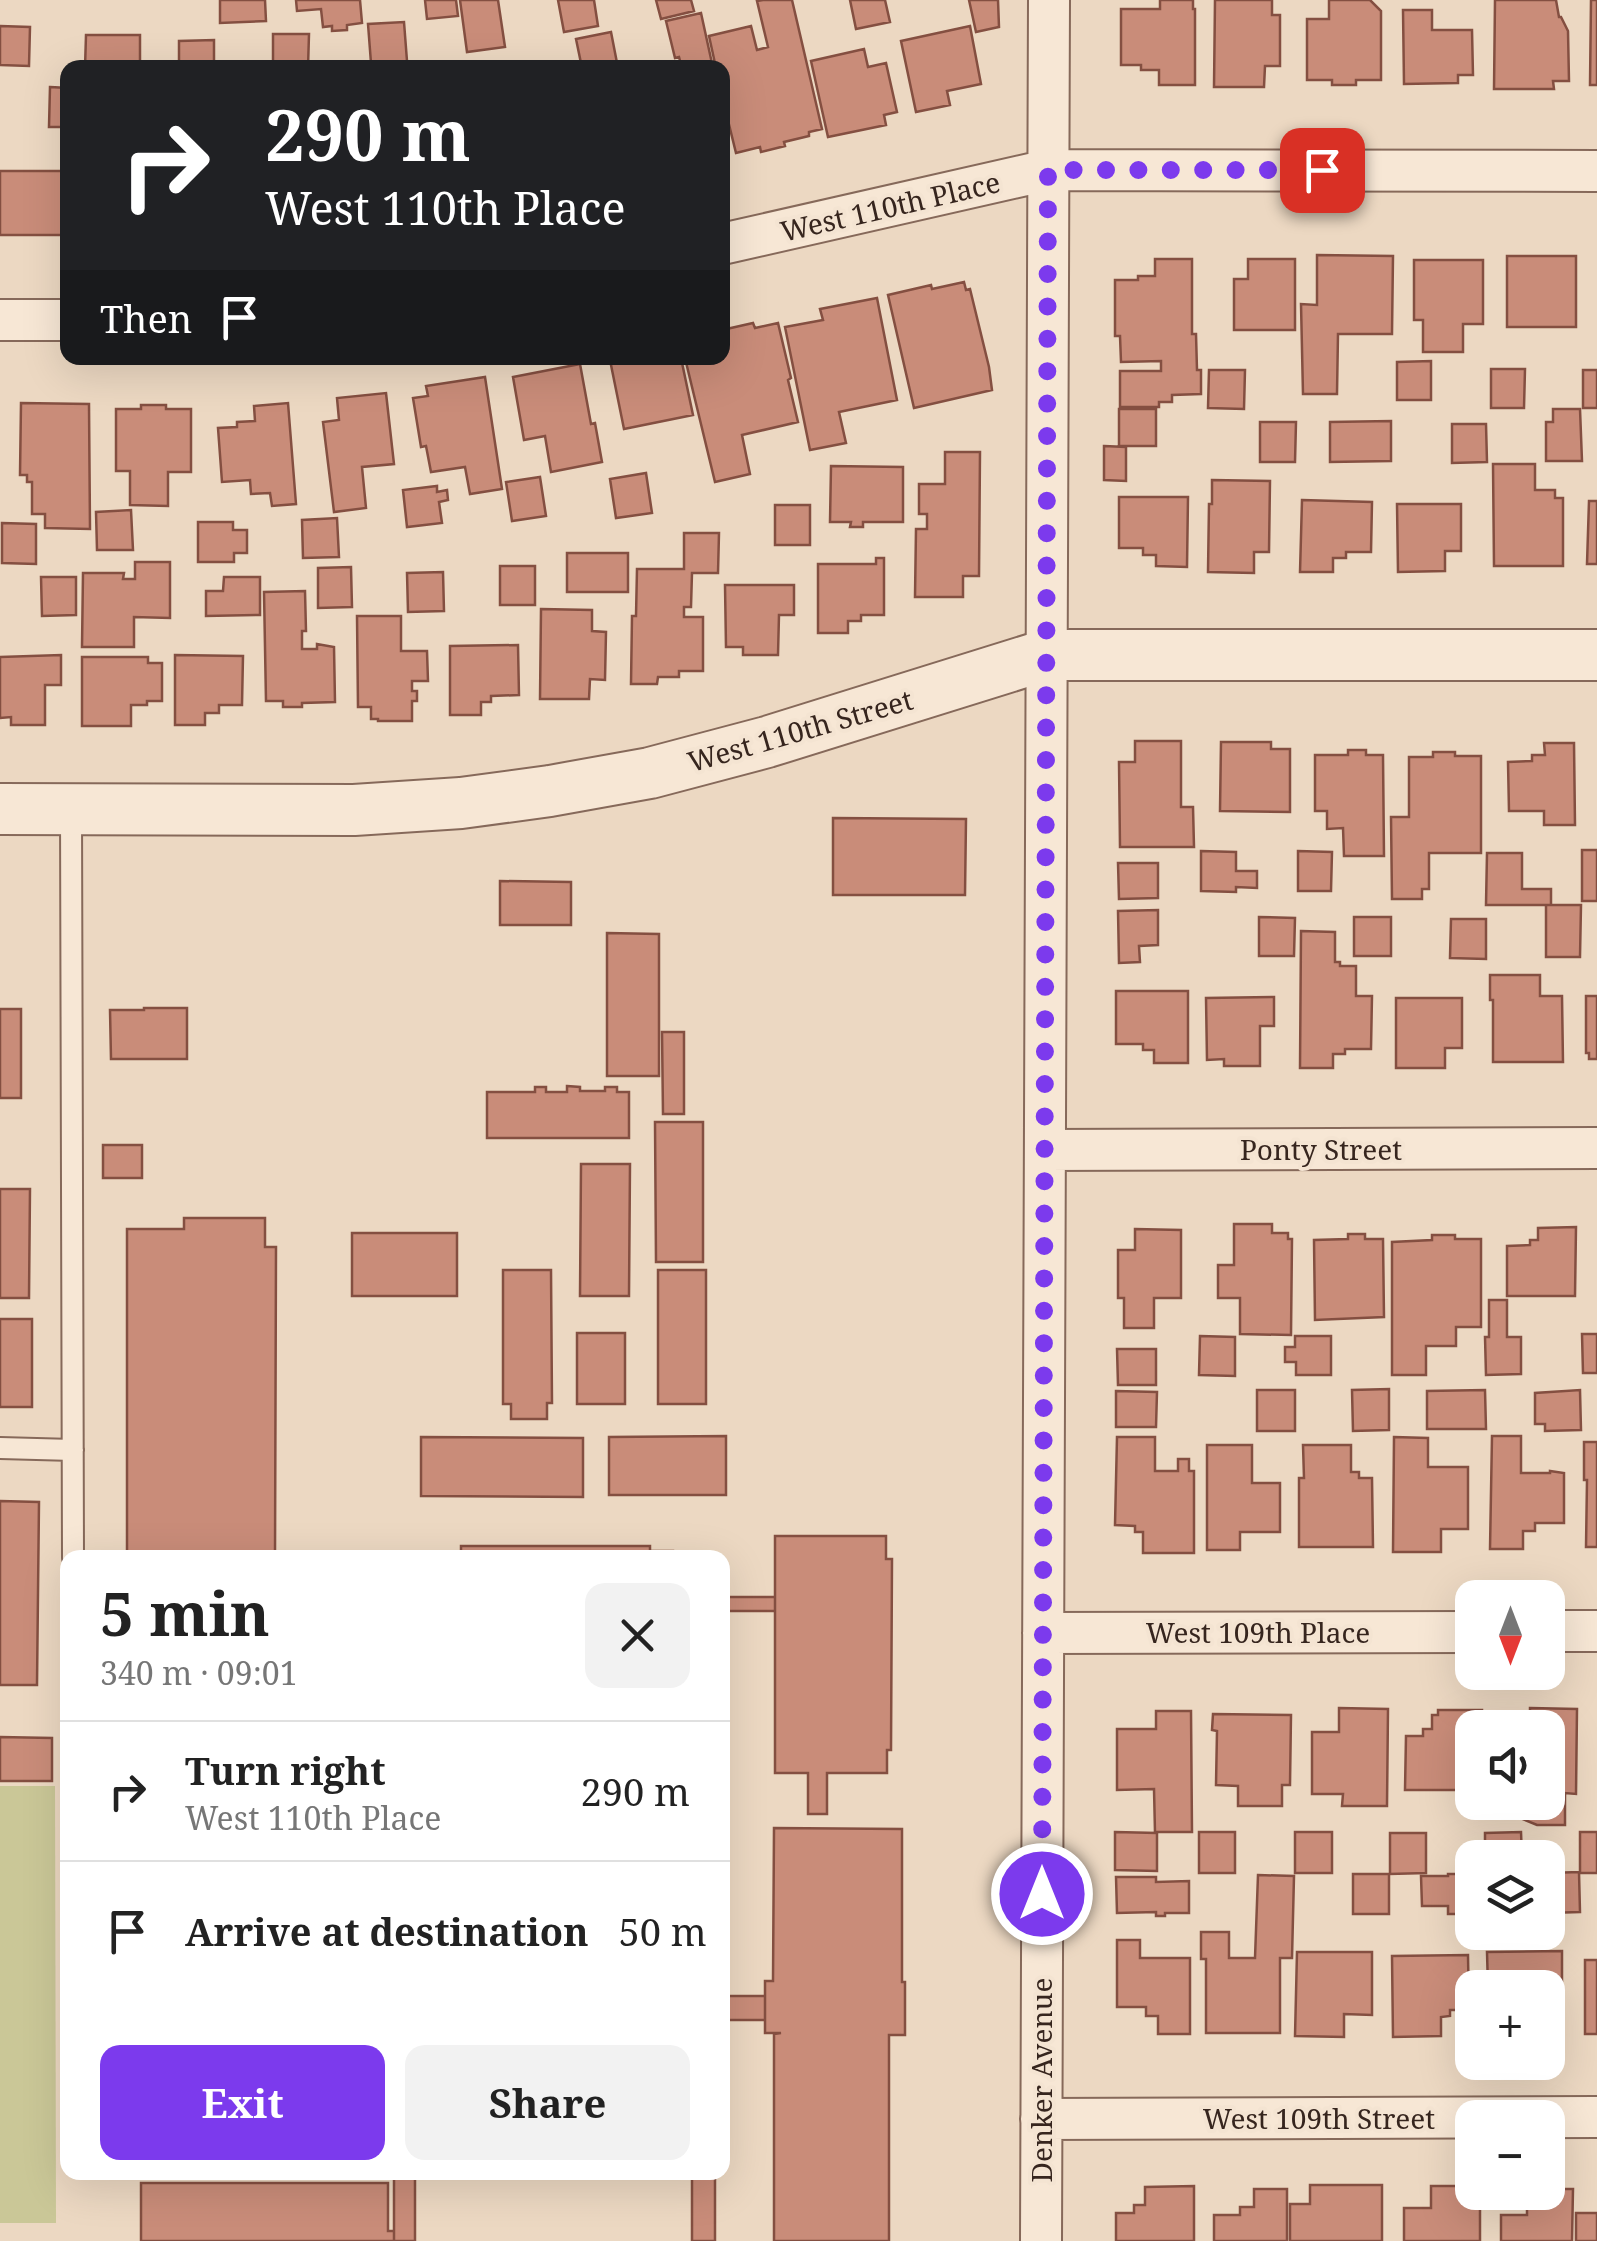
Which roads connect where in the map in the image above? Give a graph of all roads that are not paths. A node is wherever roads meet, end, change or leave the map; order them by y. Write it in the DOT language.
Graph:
graph roads {
  1 [pos="1049,0"];
  2 [pos="1048,170"];
  3 [pos="1597,170"];
  4 [pos="730,242"];
  5 [pos="0,320"];
  6 [pos="60,320"];
  7 [pos="1046,655"];
  8 [pos="1597,655"];
  9 [pos="0,810"];
  10 [pos="71,810"];
  11 [pos="1597,1148"];
  12 [pos="1044,1150"];
  13 [pos="0,1448"];
  14 [pos="73,1450"];
  15 [pos="73,1550"];
  16 [pos="1597,1631"];
  17 [pos="1455,1632"];
  18 [pos="1565,1632"];
  19 [pos="1043,1633"];
  20 [pos="1597,2117"];
  21 [pos="1041,2118"];
  22 [pos="1041,2241"];
  1 -- 2 [label="street, Denker Avenue"];
  2 -- 3 [label="street, West 110th Place"];
  2 -- 4 [label="street, West 110th Place"];
  2 -- 7 [label="street, Denker Avenue"];
  5 -- 6 [label="street"];
  7 -- 8 [label="street, West 110th Street"];
  7 -- 10 [label="street, West 110th Street"];
  7 -- 12 [label="street, Denker Avenue"];
  9 -- 10 [label="street, West 110th Street"];
  10 -- 14 [label="lane"];
  11 -- 12 [label="street, Ponty Street"];
  12 -- 19 [label="street, Denker Avenue"];
  13 -- 14 [label="lane"];
  14 -- 15 [label="lane"];
  16 -- 18 [label="street"];
  17 -- 19 [label="street, West 109th Place"];
  19 -- 21 [label="street, Denker Avenue"];
  20 -- 21 [label="street, West 109th Street"];
  21 -- 22 [label="street, Denker Avenue"];
}
